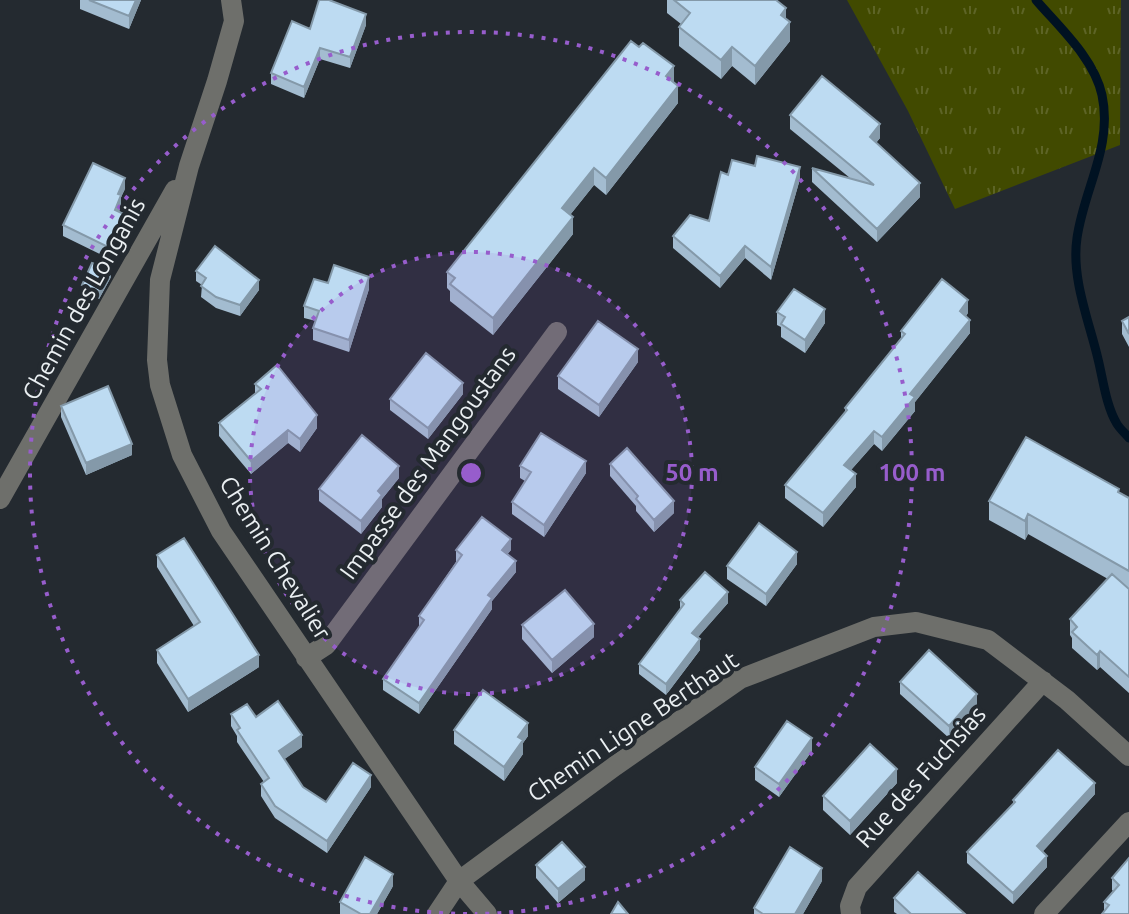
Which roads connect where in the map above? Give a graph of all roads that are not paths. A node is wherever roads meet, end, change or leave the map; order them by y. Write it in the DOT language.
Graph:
graph roads {
  1 [pos="231,0"];
  2 [pos="189,166"];
  3 [pos="557,332"];
  4 [pos="0,499"];
  5 [pos="306,658"];
  6 [pos="1043,681"];
  7 [pos="1129,756"];
  8 [pos="1129,822"];
  9 [pos="459,881"];
  10 [pos="437,914"];
  11 [pos="487,914"];
  12 [pos="851,914"];
  13 [pos="1044,914"];
  1 -- 2 [label="street, Chemin Chevalier"];
  2 -- 4 [label="street, Chemin des Longanis"];
  2 -- 5 [label="street, Chemin Chevalier"];
  3 -- 5 [label="street, Impasse des Mangoustans"];
  5 -- 9 [label="street, Chemin Chevalier"];
  6 -- 7 [label="street, Chemin Ligne Berthaut"];
  6 -- 9 [label="street, Chemin Ligne Berthaut"];
  6 -- 12 [label="street, Rue des Fuchsias"];
  8 -- 13 [label="street"];
  9 -- 10 [label="street, Chemin Ligne Berthaut"];
  9 -- 11 [label="street, Chemin Chevalier"];
}
